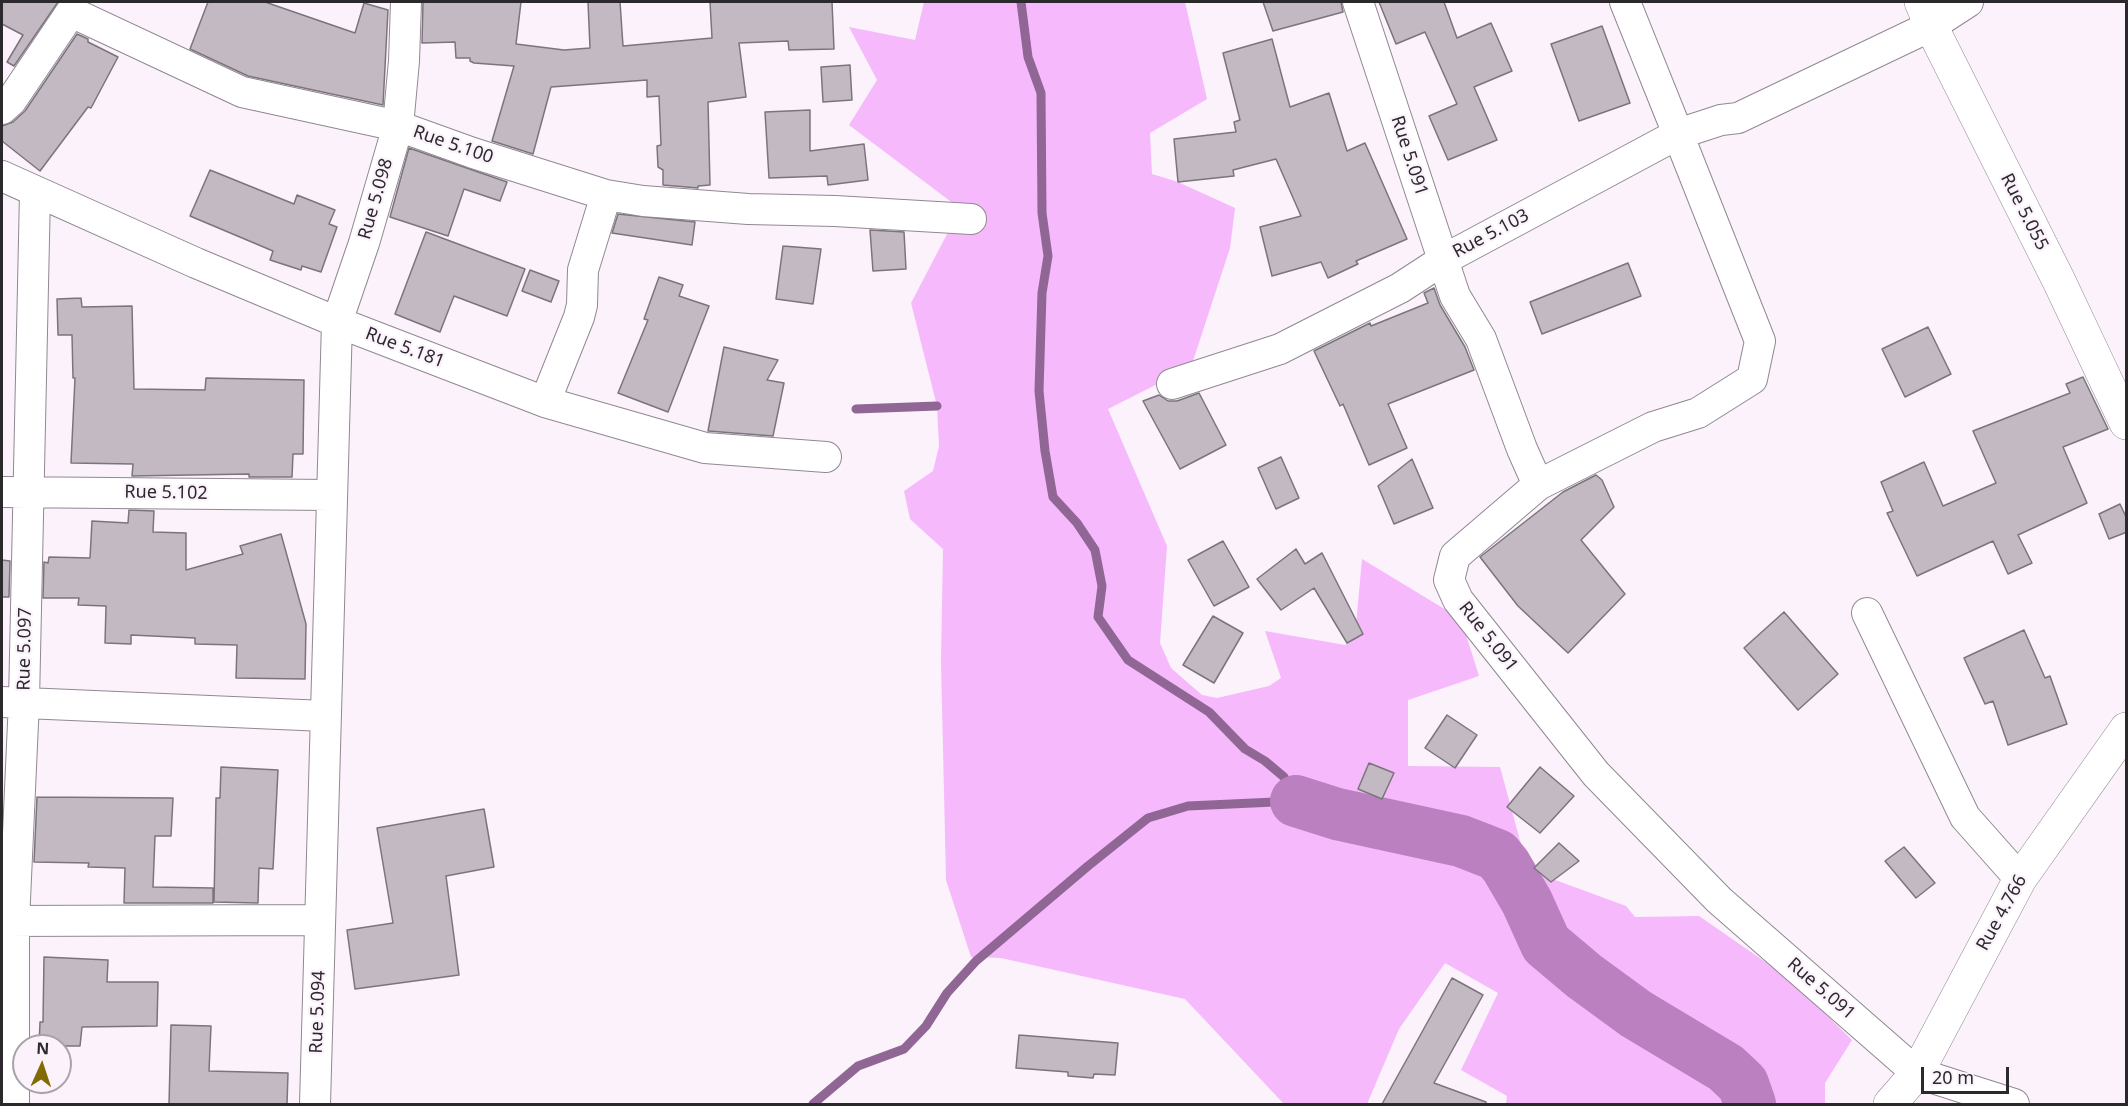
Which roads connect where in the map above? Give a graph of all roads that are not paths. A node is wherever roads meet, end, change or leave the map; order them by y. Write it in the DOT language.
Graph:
graph roads {
  1 [pos="406,2"];
  2 [pos="1358,2"];
  3 [pos="1625,2"];
  4 [pos="1968,2"];
  5 [pos="1926,14"];
  6 [pos="2,108"];
  7 [pos="398,126"];
  8 [pos="1678,134"];
  9 [pos="2,176"];
  10 [pos="35,193"];
  11 [pos="606,195"];
  12 [pos="971,219"];
  13 [pos="1443,260"];
  14 [pos="337,322"];
  15 [pos="1172,384"];
  16 [pos="545,402"];
  17 [pos="2127,423"];
  18 [pos="826,457"];
  19 [pos="1538,485"];
  20 [pos="15,492"];
  21 [pos="330,495"];
  22 [pos="1867,613"];
  23 [pos="13,702"];
  24 [pos="325,716"];
  25 [pos="2127,729"];
  26 [pos="2020,879"];
  27 [pos="320,921"];
  28 [pos="8,922"];
  29 [pos="1917,1073"];
  30 [pos="14,1104"];
  31 [pos="315,1104"];
  32 [pos="1890,1104"];
  33 [pos="2014,1104"];
  1 -- 7 [label="street, Rue 5.098"];
  2 -- 13 [label="street, Rue 5.091"];
  3 -- 8 [label="street"];
  4 -- 5 [label="street, Rue 5.103"];
  5 -- 8 [label="street, Rue 5.103"];
  5 -- 17 [label="street, Rue 5.055"];
  6 -- 7 [label="street, Rue 5.100"];
  7 -- 11 [label="street, Rue 5.100"];
  7 -- 14 [label="street, Rue 5.098"];
  8 -- 13 [label="street, Rue 5.103"];
  8 -- 19 [label="street"];
  9 -- 10 [label="street, Rue 5.181"];
  10 -- 14 [label="street, Rue 5.181"];
  10 -- 20 [label="street, Rue 5.097"];
  11 -- 12 [label="street, Rue 5.100"];
  11 -- 16 [label="street"];
  13 -- 15 [label="street, Rue 5.103"];
  13 -- 19 [label="street, Rue 5.091"];
  14 -- 16 [label="street, Rue 5.181"];
  14 -- 21 [label="street, Rue 5.098"];
  16 -- 18 [label="street, Rue 5.181"];
  19 -- 29 [label="street, Rue 5.091"];
  20 -- 21 [label="street, Rue 5.102"];
  20 -- 23 [label="street, Rue 5.097"];
  21 -- 24 [label="street, Rue 5.098"];
  22 -- 26 [label="street"];
  23 -- 24 [label="street"];
  23 -- 28 [label="street, Rue 5.097"];
  24 -- 27 [label="street, Rue 5.094"];
  25 -- 26 [label="street, Rue 4.766"];
  26 -- 29 [label="street, Rue 4.766"];
  27 -- 28 [label="street"];
  27 -- 31 [label="street, Rue 5.094"];
  28 -- 30 [label="street, Rue 5.097"];
  29 -- 32 [label="street, Rue 4.766"];
  29 -- 33 [label="street"];
}
